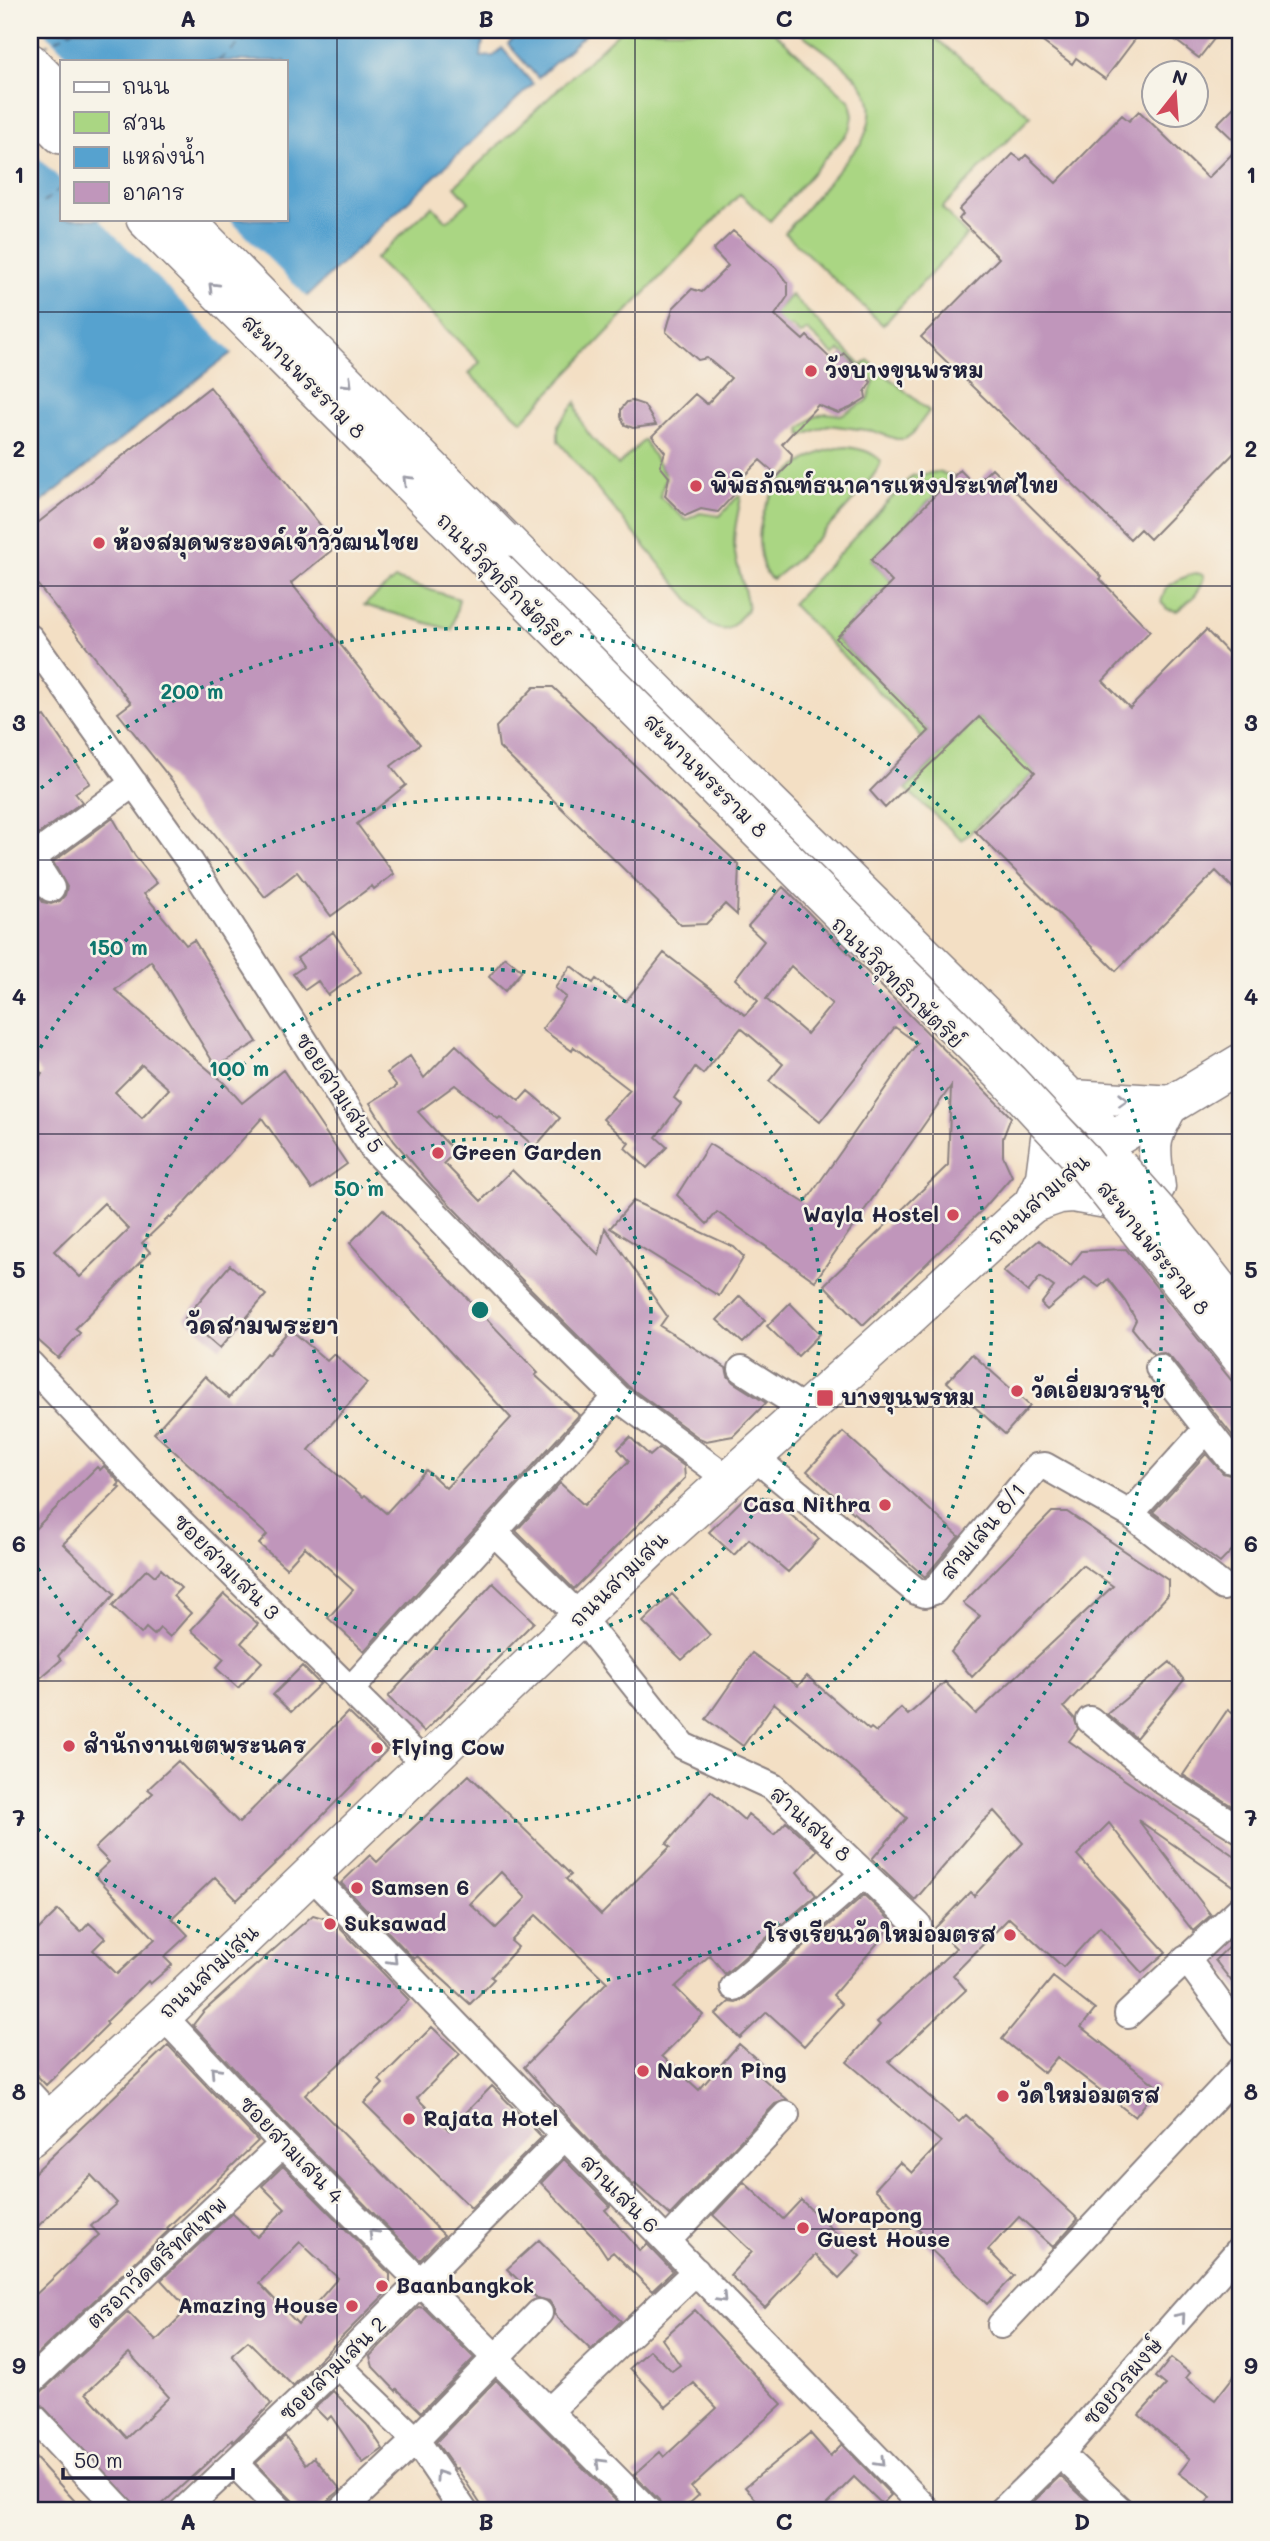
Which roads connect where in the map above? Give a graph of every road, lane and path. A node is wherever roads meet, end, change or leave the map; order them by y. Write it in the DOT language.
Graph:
graph roads {
  1 [pos="30,62"];
  2 [pos="60,93"];
  3 [pos="30,104"];
  4 [pos="60,134"];
  5 [pos="146,220"];
  6 [pos="186,220"];
  7 [pos="596,626"];
  8 [pos="30,638"];
  9 [pos="569,652"];
  10 [pos="134,783"];
  11 [pos="51,888"];
  12 [pos="1240,1063"];
  13 [pos="1072,1096"];
  14 [pos="1174,1102"];
  15 [pos="1047,1138"];
  16 [pos="1115,1139"];
  17 [pos="1075,1167"];
  18 [pos="1162,1190"];
  19 [pos="1027,1209"];
  20 [pos="1112,1210"];
  21 [pos="1240,1290"];
  22 [pos="1240,1315"];
  23 [pos="1240,1357"];
  24 [pos="30,1364"];
  25 [pos="1159,1368"];
  26 [pos="742,1369"];
  27 [pos="1240,1371"];
  28 [pos="617,1397"];
  29 [pos="806,1410"];
  30 [pos="1207,1429"];
  31 [pos="1240,1461"];
  32 [pos="740,1467"];
  33 [pos="1130,1514"];
  34 [pos="495,1533"];
  35 [pos="1223,1587"];
  36 [pos="581,1618"];
  37 [pos="351,1689"];
  38 [pos="1090,1720"];
  39 [pos="426,1765"];
  40 [pos="1240,1829"];
  41 [pos="864,1874"];
  42 [pos="312,1875"];
  43 [pos="1240,1909"];
  44 [pos="918,1925"];
  45 [pos="1186,1958"];
  46 [pos="734,1987"];
  47 [pos="1128,2014"];
  48 [pos="163,2016"];
  49 [pos="1240,2032"];
  50 [pos="1240,2070"];
  51 [pos="786,2115"];
  52 [pos="37,2116"];
  53 [pos="563,2138"];
  54 [pos="283,2144"];
  55 [pos="667,2241"];
  56 [pos="1240,2249"];
  57 [pos="696,2271"];
  58 [pos="421,2283"];
  59 [pos="539,2312"];
  60 [pos="1001,2325"];
  61 [pos="495,2358"];
  62 [pos="338,2365"];
  63 [pos="30,2382"];
  64 [pos="549,2411"];
  65 [pos="30,2414"];
  66 [pos="415,2440"];
  67 [pos="1060,2454"];
  68 [pos="234,2463"];
  69 [pos="122,2511"];
  70 [pos="183,2511"];
  71 [pos="281,2511"];
  72 [pos="341,2511"];
  73 [pos="464,2511"];
  74 [pos="648,2511"];
  75 [pos="928,2511"];
  76 [pos="1002,2511"];
  77 [pos="1121,2511"];
  1 -- 2 [label="main road"];
  3 -- 4 [label="main road"];
  23 -- 5 [label="main road, สะพานพระราม 8, one-way, bridge"];
  6 -- 22 [label="main road, สะพานพระราม 8, one-way, bridge"];
  7 -- 9 [label="street"];
  7 -- 9 [label="street, ถนนวิสุทธิกษัตริย์"];
  7 -- 13 [label="street, ถนนวิสุทธิกษัตริย์"];
  8 -- 10 [label="street, ซอยสามเสน 5"];
  9 -- 15 [label="street, ถนนวิสุทธิกษัตริย์"];
  10 -- 11 [label="street"];
  10 -- 28 [label="street, ซอยสามเสน 5"];
  12 -- 14 [label="main road, ถนนสามเสน"];
  13 -- 14 [label="street, one-way"];
  13 -- 16 [label="street, ถนนวิสุทธิกษัตริย์"];
  14 -- 16 [label="main road, ถนนสามเสน"];
  14 -- 18 [label="street"];
  15 -- 17 [label="street, ถนนวิสุทธิกษัตริย์"];
  15 -- 19 [label="street"];
  16 -- 17 [label="main road, ถนนสามเสน"];
  16 -- 18 [label="main road, ถนนวิสุทธิกษัตริย์"];
  17 -- 19 [label="main road, ถนนสามเสน"];
  17 -- 20 [label="main road, ถนนวิสุทธิกษัตริย์"];
  18 -- 20 [label="main road"];
  18 -- 21 [label="main road, ถนนวิสุทธิกษัตริย์"];
  19 -- 20 [label="street"];
  19 -- 29 [label="main road, ถนนสามเสน"];
  20 -- 27 [label="main road, ถนนวิสุทธิกษัตริย์"];
  24 -- 37 [label="street, ซอยสามเสน 3"];
  25 -- 30 [label="street"];
  26 -- 29 [label="street"];
  28 -- 32 [label="street, ซอยสามเสน 5"];
  28 -- 34 [label="street"];
  29 -- 32 [label="main road, ถนนสามเสน"];
  30 -- 31 [label="street"];
  30 -- 33 [label="street"];
  32 -- 33 [label="street, สามเสน 8/1"];
  32 -- 36 [label="main road, ถนนสามเสน"];
  33 -- 35 [label="street, สามเสน 8/1"];
  34 -- 36 [label="street, สานเสน 8"];
  34 -- 37 [label="street"];
  36 -- 39 [label="main road, ถนนสามเสน"];
  36 -- 41 [label="street, สานเสน 8"];
  37 -- 39 [label="street, ซอยสามเสน 3"];
  38 -- 40 [label="street"];
  39 -- 42 [label="main road, ถนนสามเสน"];
  41 -- 44 [label="street, สานเสน 8"];
  41 -- 46 [label="street"];
  42 -- 48 [label="main road, ถนนสามเสน"];
  42 -- 53 [label="street, สานเสน 6, one-way"];
  43 -- 45 [label="street"];
  45 -- 47 [label="street"];
  45 -- 49 [label="street"];
  48 -- 52 [label="main road, ถนนสามเสน"];
  54 -- 48 [label="street, ซอยสามเสน 4, one-way"];
  50 -- 60 [label="street"];
  51 -- 55 [label="street"];
  53 -- 55 [label="street, สานเสน 6"];
  53 -- 58 [label="street"];
  58 -- 54 [label="street, ซอยสามเสน 4, one-way"];
  54 -- 63 [label="street, ตรอกวัดตรีทศเทพ"];
  55 -- 57 [label="street, สานเสน 6"];
  67 -- 56 [label="street, ซอยวรผงษ์, one-way"];
  57 -- 64 [label="street"];
  57 -- 75 [label="street, สานเสน 6, one-way"];
  58 -- 61 [label="street, ซอยสามเสน 4"];
  58 -- 62 [label="street, ซอยสามเสน 2"];
  59 -- 61 [label="street"];
  61 -- 64 [label="street, ซอยสามเสน 4"];
  61 -- 66 [label="street"];
  62 -- 66 [label="street"];
  62 -- 68 [label="street, ซอยสามเสน 2"];
  74 -- 64 [label="street, ซอยสามเสน 4, one-way"];
  65 -- 69 [label="street"];
  66 -- 72 [label="street"];
  73 -- 66 [label="street, one-way"];
  67 -- 76 [label="street, ซอยวรผงษ์"];
  67 -- 77 [label="street"];
  68 -- 70 [label="street, ซอยสามเสน 2"];
  68 -- 71 [label="street"];
}
